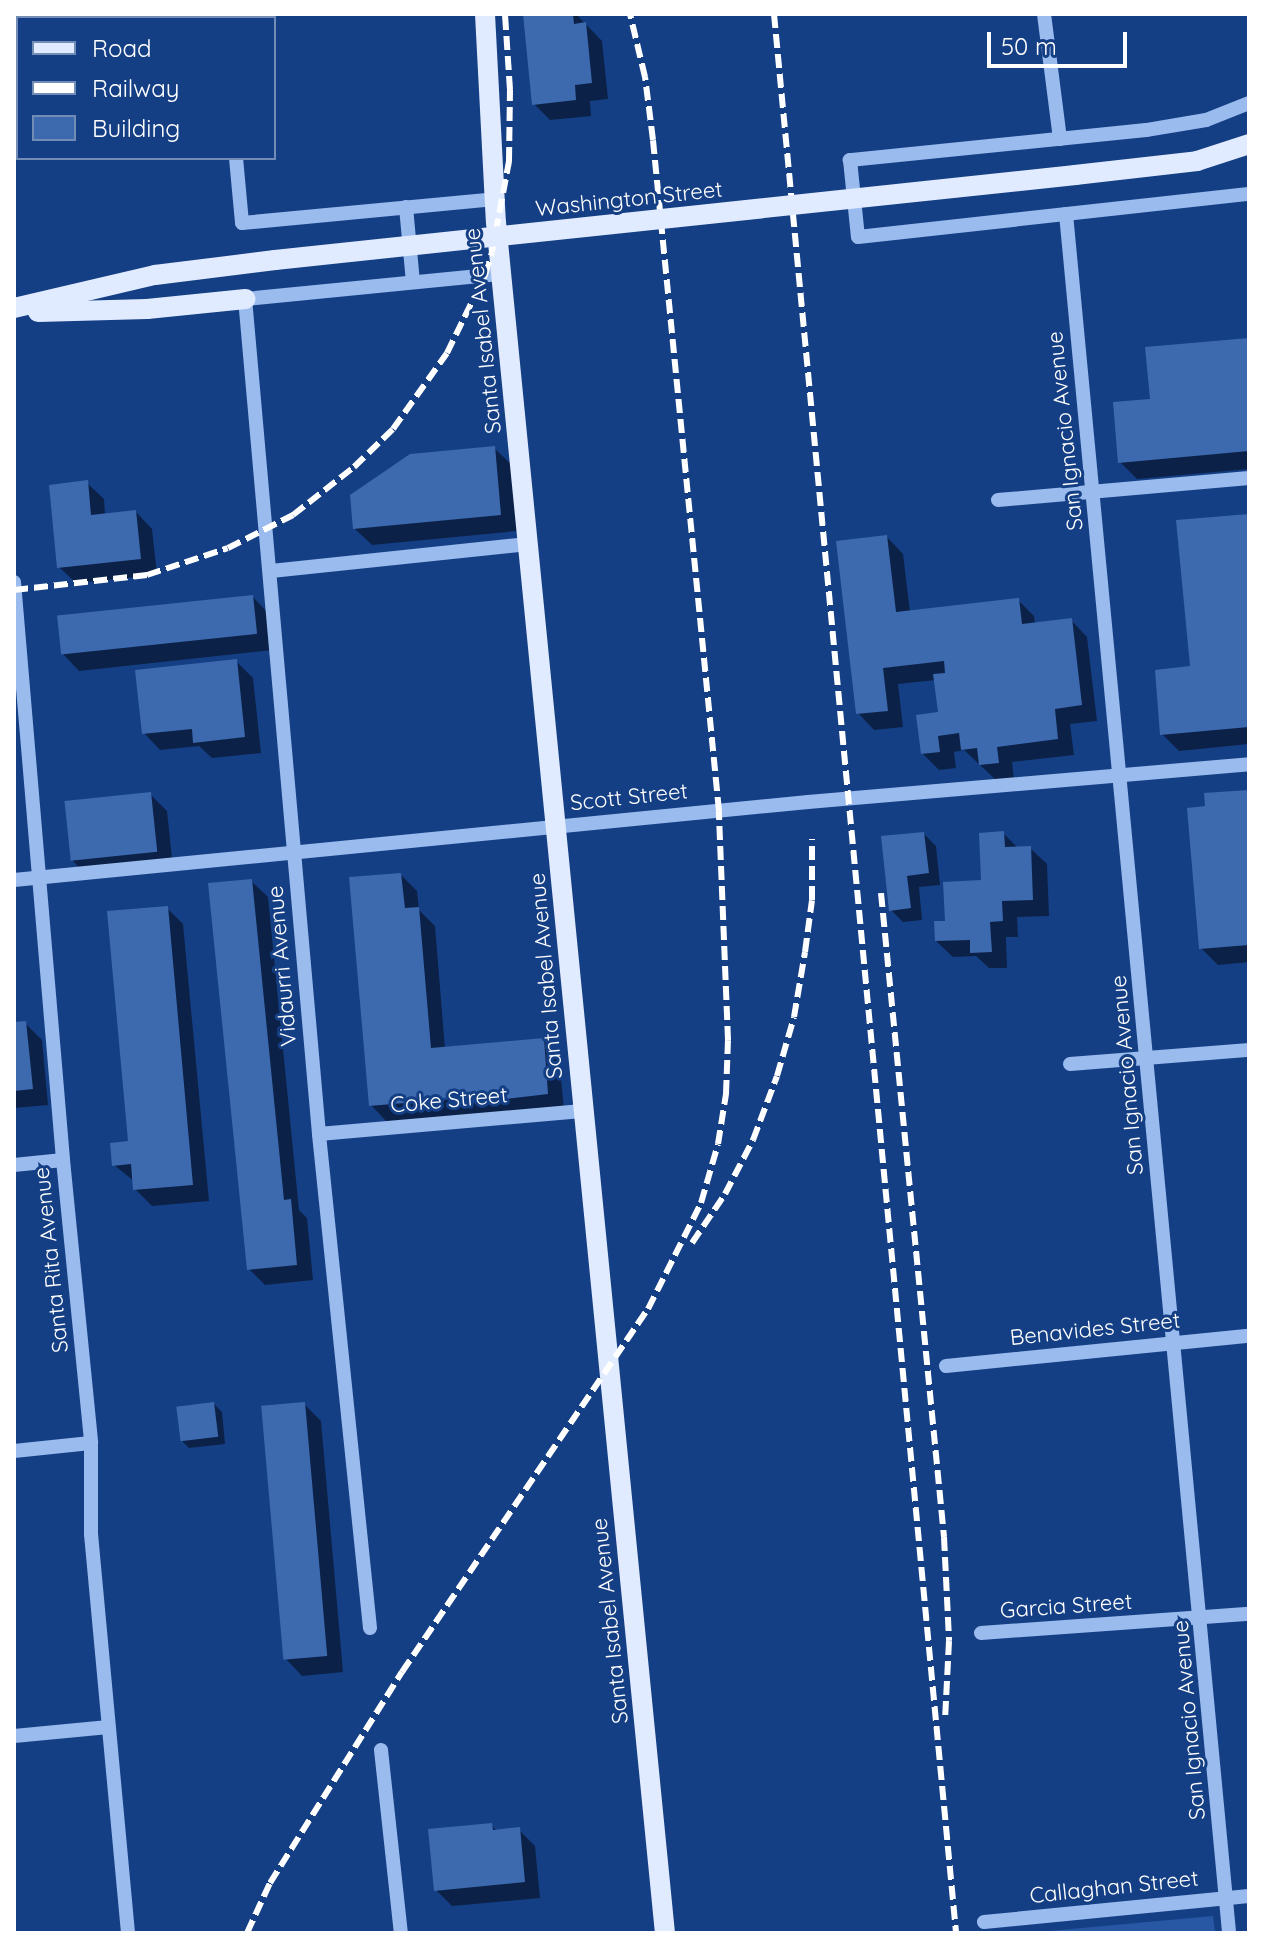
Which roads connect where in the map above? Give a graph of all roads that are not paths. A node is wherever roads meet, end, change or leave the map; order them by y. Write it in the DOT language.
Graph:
graph roads {
  1 [pos="171,14"];
  2 [pos="485,14"];
  3 [pos="1044,14"];
  4 [pos="148,16"];
  5 [pos="1249,103"];
  6 [pos="1060,139"];
  7 [pos="1249,144"];
  8 [pos="236,160"];
  9 [pos="1249,194"];
  10 [pos="495,199"];
  11 [pos="406,207"];
  12 [pos="1066,214"];
  13 [pos="502,274"];
  14 [pos="413,282"];
  15 [pos="245,299"];
  16 [pos="14,310"];
  17 [pos="1249,478"];
  18 [pos="1093,491"];
  19 [pos="998,500"];
  20 [pos="528,544"];
  21 [pos="271,571"];
  22 [pos="14,582"];
  23 [pos="1249,764"];
  24 [pos="1120,774"];
  25 [pos="557,827"];
  26 [pos="294,851"];
  27 [pos="39,878"];
  28 [pos="14,880"];
  29 [pos="1249,1050"];
  30 [pos="1149,1060"];
  31 [pos="1070,1064"];
  32 [pos="582,1111"];
  33 [pos="319,1134"];
  34 [pos="63,1160"];
  35 [pos="14,1165"];
  36 [pos="1249,1336"];
  37 [pos="1174,1343"];
  38 [pos="946,1366"];
  39 [pos="91,1443"];
  40 [pos="14,1451"];
  41 [pos="1249,1614"];
  42 [pos="1202,1618"];
  43 [pos="370,1628"];
  44 [pos="981,1633"];
  45 [pos="109,1727"];
  46 [pos="14,1736"];
  47 [pos="381,1750"];
  48 [pos="1249,1896"];
  49 [pos="1226,1898"];
  50 [pos="984,1922"];
  51 [pos="128,1933"];
  52 [pos="401,1933"];
  53 [pos="665,1933"];
  54 [pos="1229,1933"];
  1 -- 4 [label="street"];
  2 -- 10 [label="main road, Santa Isabel Avenue"];
  3 -- 6 [label="street"];
  5 -- 6 [label="street"];
  6 -- 12 [label="street"];
  7 -- 16 [label="main road, Washington Street, bridge"];
  8 -- 11 [label="street"];
  9 -- 12 [label="street"];
  10 -- 11 [label="street"];
  10 -- 13 [label="main road, Santa Isabel Avenue"];
  11 -- 14 [label="street"];
  12 -- 18 [label="street, San Ignacio Avenue"];
  13 -- 14 [label="street"];
  13 -- 20 [label="main road, Santa Isabel Avenue"];
  14 -- 15 [label="street"];
  15 -- 16 [label="main road"];
  15 -- 21 [label="street, Vidaurri Avenue"];
  17 -- 18 [label="street"];
  18 -- 19 [label="street"];
  18 -- 24 [label="street, San Ignacio Avenue"];
  20 -- 21 [label="street"];
  20 -- 25 [label="main road, Santa Isabel Avenue"];
  21 -- 26 [label="street, Vidaurri Avenue"];
  22 -- 27 [label="street, Santa Rita Avenue"];
  23 -- 24 [label="street, Scott Street"];
  24 -- 25 [label="street, Scott Street"];
  24 -- 30 [label="street, San Ignacio Avenue"];
  25 -- 26 [label="street, Scott Street"];
  25 -- 32 [label="main road, Santa Isabel Avenue"];
  26 -- 27 [label="street, Scott Street"];
  26 -- 33 [label="street, Vidaurri Avenue"];
  27 -- 28 [label="street, Scott Street"];
  27 -- 34 [label="street, Santa Rita Avenue"];
  29 -- 30 [label="street"];
  30 -- 31 [label="street"];
  30 -- 37 [label="street, San Ignacio Avenue"];
  32 -- 33 [label="street, Coke Street"];
  32 -- 53 [label="main road, Santa Isabel Avenue"];
  33 -- 43 [label="street, Vidaurri Avenue"];
  34 -- 35 [label="street"];
  34 -- 39 [label="street, Santa Rita Avenue"];
  36 -- 37 [label="street, Benavides Street"];
  37 -- 38 [label="street, Benavides Street"];
  37 -- 42 [label="street, San Ignacio Avenue"];
  39 -- 40 [label="street"];
  39 -- 45 [label="street, Santa Rita Avenue"];
  41 -- 42 [label="street, Garcia Street"];
  42 -- 44 [label="street, Garcia Street"];
  42 -- 49 [label="street, San Ignacio Avenue"];
  45 -- 46 [label="street"];
  45 -- 51 [label="street, Santa Rita Avenue"];
  47 -- 52 [label="street"];
  48 -- 49 [label="street, Callaghan Street"];
  49 -- 50 [label="street, Callaghan Street"];
  49 -- 54 [label="street, San Ignacio Avenue"];
}
